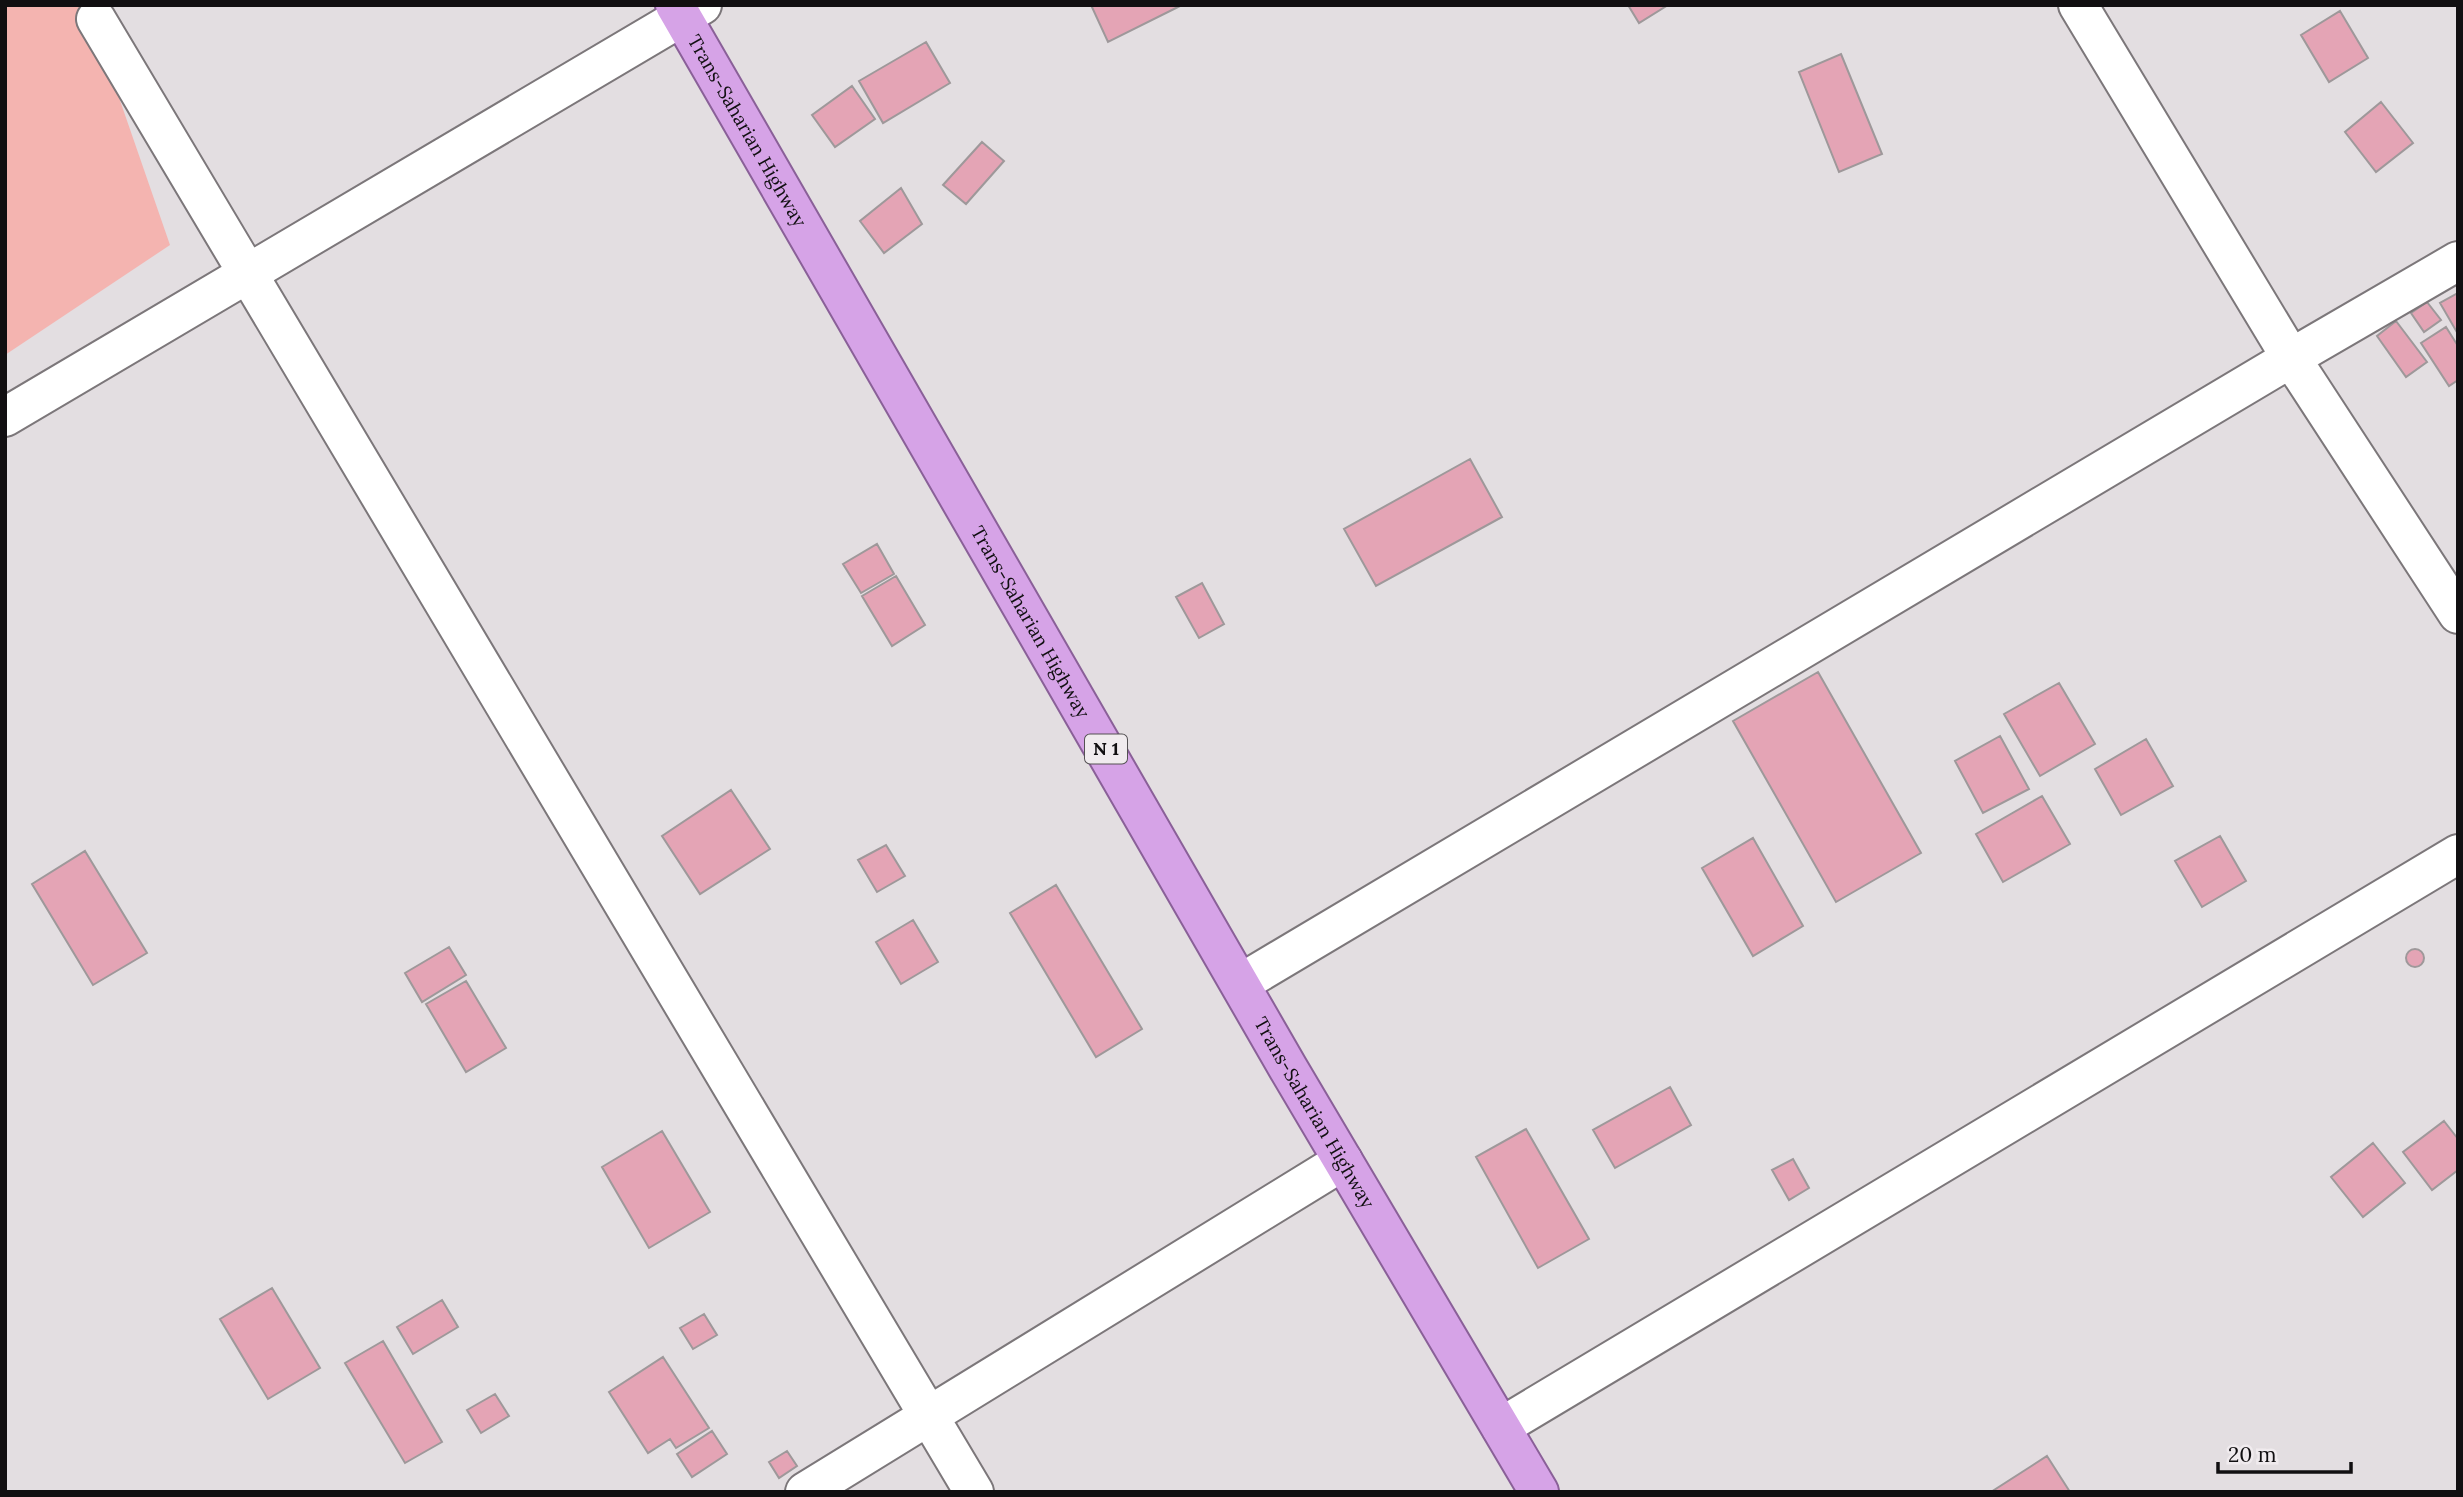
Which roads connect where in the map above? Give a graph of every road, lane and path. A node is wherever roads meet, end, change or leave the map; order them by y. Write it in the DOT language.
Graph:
graph roads {
  1 [pos="2078,5"];
  2 [pos="687,9"];
  3 [pos="96,19"];
  4 [pos="2458,261"];
  5 [pos="248,274"];
  6 [pos="2291,358"];
  7 [pos="5,417"];
  8 [pos="2458,614"];
  9 [pos="2458,854"];
  10 [pos="1241,983"];
  11 [pos="1343,1161"];
  12 [pos="929,1416"];
  13 [pos="1501,1427"];
  14 [pos="805,1492"];
  15 [pos="974,1492"];
  16 [pos="1539,1492"];
  1 -- 6 [label="street"];
  2 -- 5 [label="street"];
  2 -- 10 [label="highway, Trans-Saharian Highway / N 1"];
  3 -- 5 [label="street"];
  4 -- 6 [label="street"];
  5 -- 7 [label="street"];
  5 -- 12 [label="street"];
  6 -- 8 [label="street"];
  6 -- 10 [label="street"];
  9 -- 13 [label="street"];
  10 -- 11 [label="highway, Trans-Saharian Highway / N 1"];
  11 -- 12 [label="street"];
  11 -- 13 [label="highway, Trans-Saharian Highway / N 1"];
  12 -- 14 [label="street"];
  12 -- 15 [label="street"];
  13 -- 16 [label="highway, Trans-Saharian Highway / N 1"];
}
